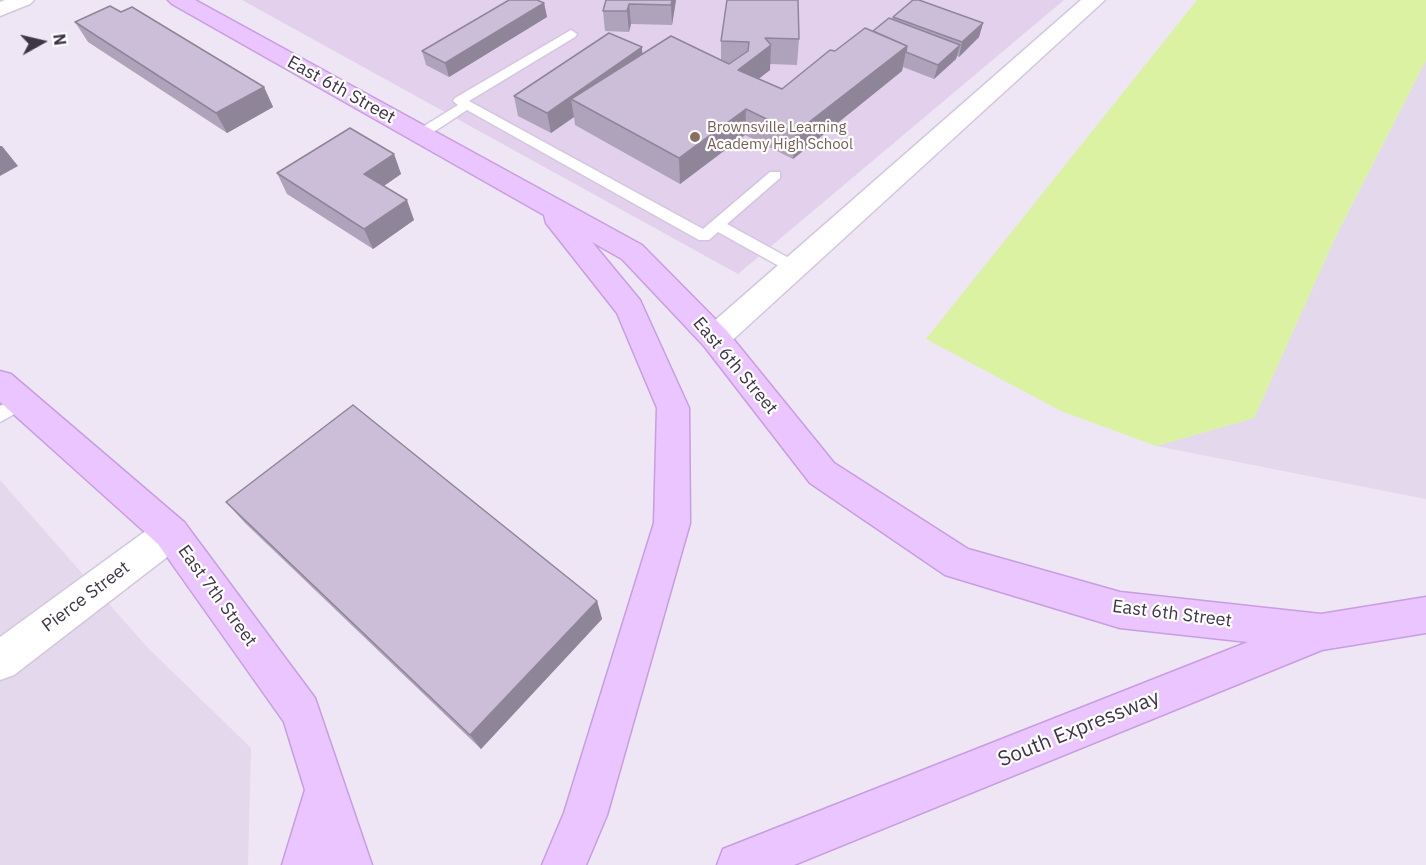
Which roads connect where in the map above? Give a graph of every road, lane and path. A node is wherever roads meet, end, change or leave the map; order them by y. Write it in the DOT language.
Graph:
graph roads {
  1 [pos="23,0"];
  2 [pos="179,0"];
  3 [pos="1094,0"];
  4 [pos="0,10"];
  5 [pos="571,34"];
  6 [pos="467,105"];
  7 [pos="420,134"];
  8 [pos="775,175"];
  9 [pos="543,202"];
  10 [pos="716,225"];
  11 [pos="793,267"];
  12 [pos="715,338"];
  13 [pos="7,400"];
  14 [pos="171,533"];
  15 [pos="1426,615"];
  16 [pos="1321,632"];
  17 [pos="0,661"];
  18 [pos="326,790"];
  19 [pos="814,835"];
  20 [pos="304,865"];
  21 [pos="350,865"];
  22 [pos="564,865"];
  23 [pos="739,865"];
  24 [pos="781,865"];
  1 -- 4 [label="street"];
  2 -- 7 [label="main road, East 6th Street"];
  3 -- 11 [label="street"];
  5 -- 6 [label="lane"];
  6 -- 7 [label="lane"];
  6 -- 10 [label="lane"];
  7 -- 9 [label="main road, East 6th Street"];
  8 -- 10 [label="lane"];
  9 -- 12 [label="main road, East 6th Street"];
  9 -- 22 [label="main road"];
  10 -- 11 [label="lane"];
  11 -- 12 [label="street"];
  12 -- 16 [label="main road, East 6th Street"];
  13 -- 14 [label="main road, East 7th Street"];
  14 -- 17 [label="street, Pierce Street"];
  14 -- 18 [label="main road, East 7th Street"];
  15 -- 16 [label="main road, South Expressway"];
  16 -- 19 [label="main road, South Expressway"];
  18 -- 20 [label="main road"];
  18 -- 21 [label="main road, East 7th Street"];
  19 -- 23 [label="main road, South Expressway"];
  19 -- 24 [label="main road"];
}
